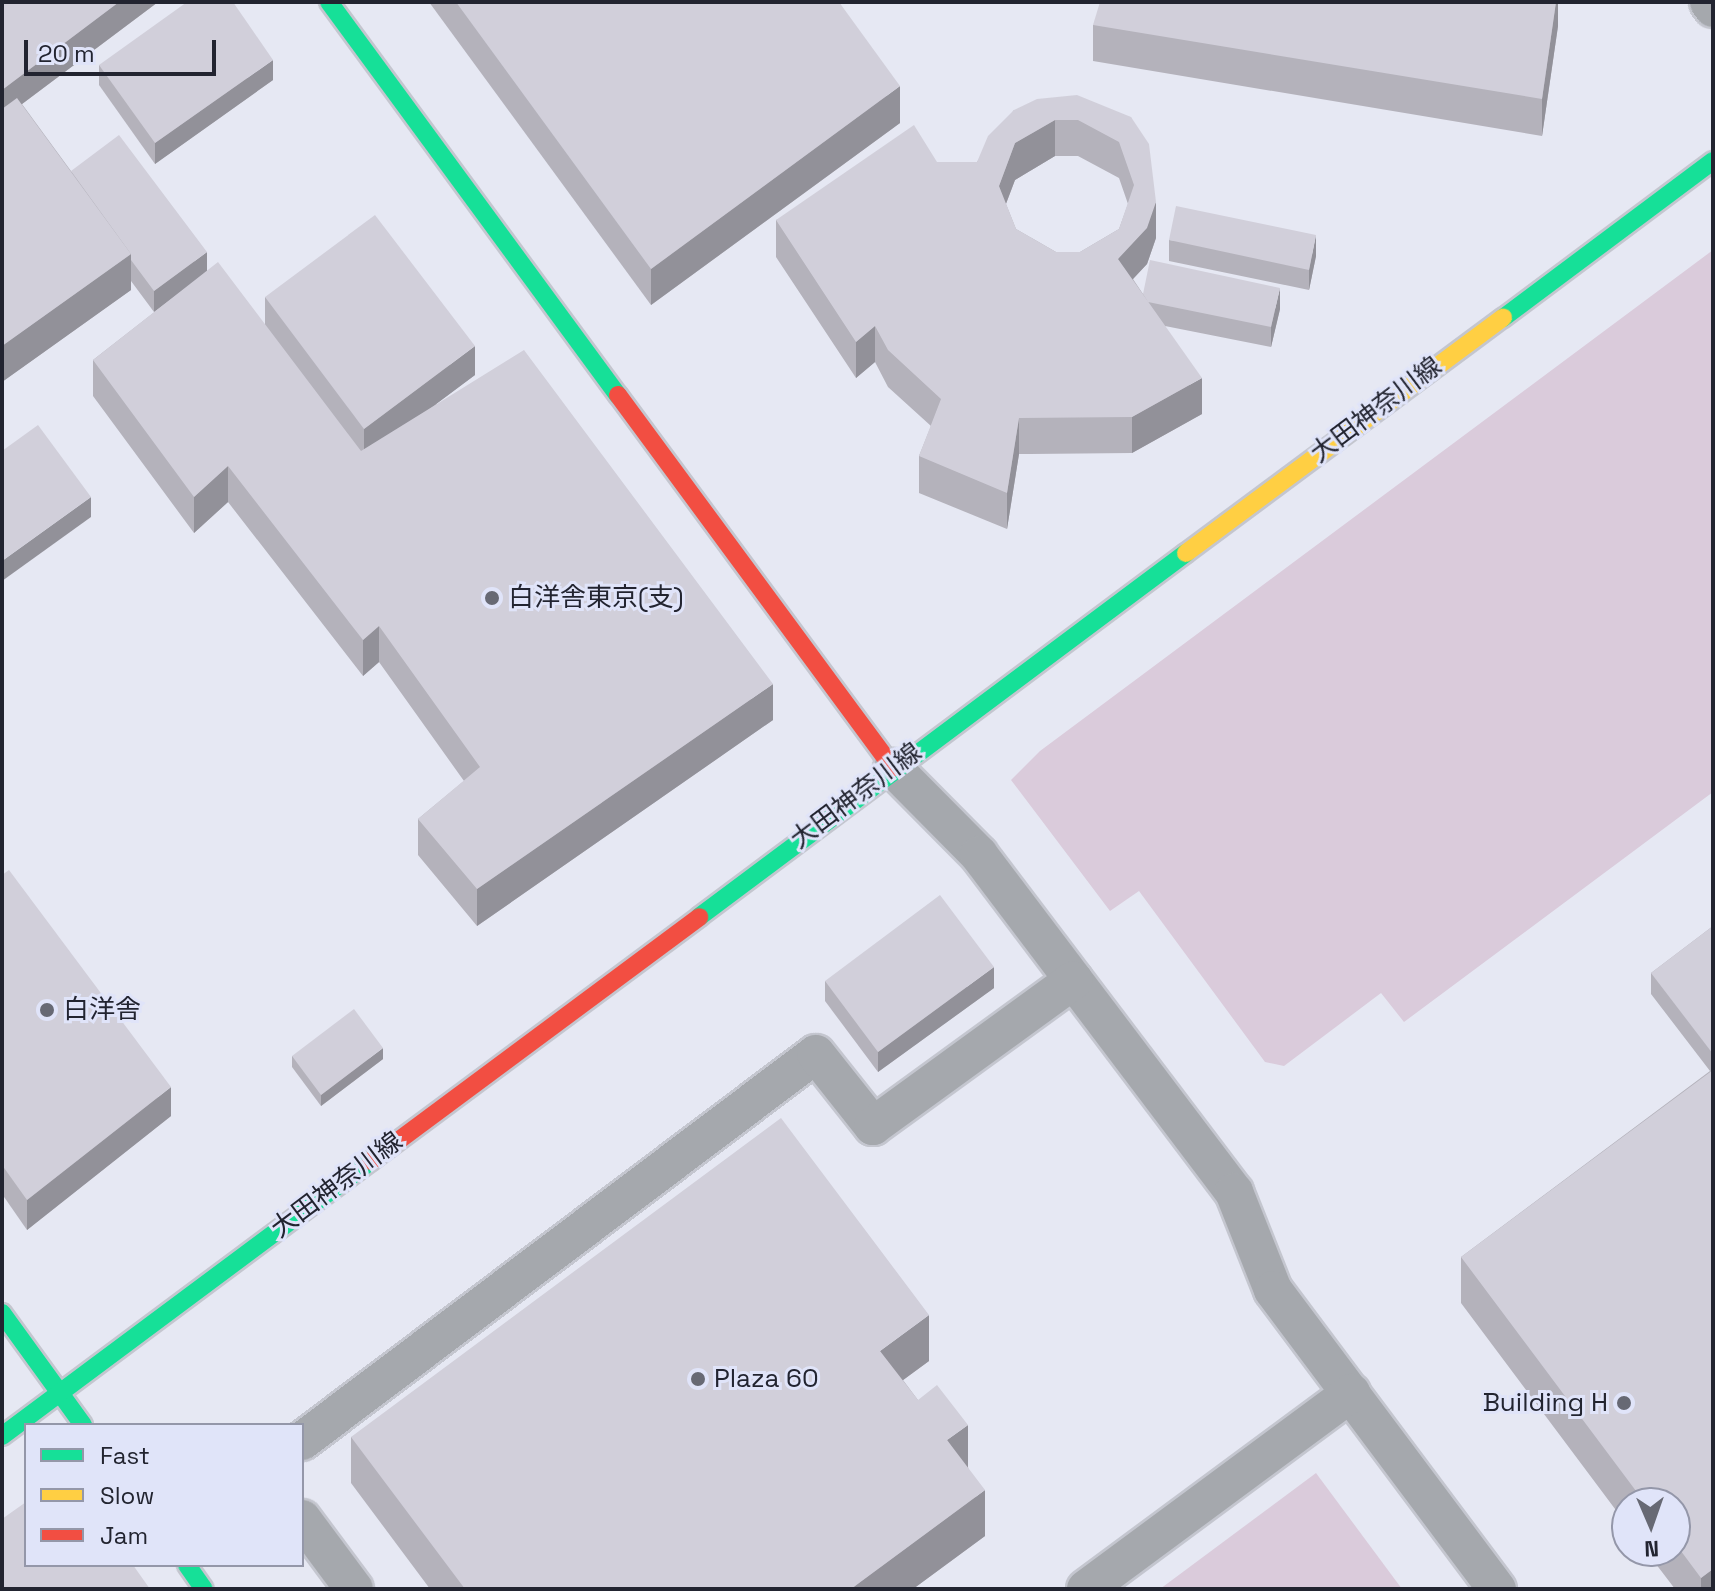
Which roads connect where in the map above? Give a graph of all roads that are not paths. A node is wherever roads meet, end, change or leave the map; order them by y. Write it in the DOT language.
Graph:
graph roads {
  1 [pos="329,2"];
  2 [pos="1709,2"];
  3 [pos="1713,8"];
  4 [pos="1713,161"];
  5 [pos="893,768"];
  6 [pos="1074,980"];
  7 [pos="2,1313"];
  8 [pos="60,1393"];
  9 [pos="1351,1393"];
  10 [pos="82,1423"];
  11 [pos="2,1436"];
  12 [pos="304,1439"];
  13 [pos="304,1522"];
  14 [pos="188,1567"];
  15 [pos="204,1589"];
  16 [pos="354,1589"];
  17 [pos="1086,1589"];
  18 [pos="1497,1589"];
  1 -- 5 [label="main road"];
  2 -- 3 [label="lane"];
  4 -- 5 [label="main road, 大田神奈川線"];
  5 -- 6 [label="lane"];
  5 -- 8 [label="main road, 大田神奈川線"];
  6 -- 9 [label="lane"];
  6 -- 12 [label="lane"];
  7 -- 8 [label="main road"];
  8 -- 10 [label="main road"];
  8 -- 11 [label="main road, 大田神奈川線"];
  9 -- 17 [label="lane"];
  9 -- 18 [label="lane"];
  13 -- 16 [label="lane"];
  14 -- 15 [label="main road"];
}
